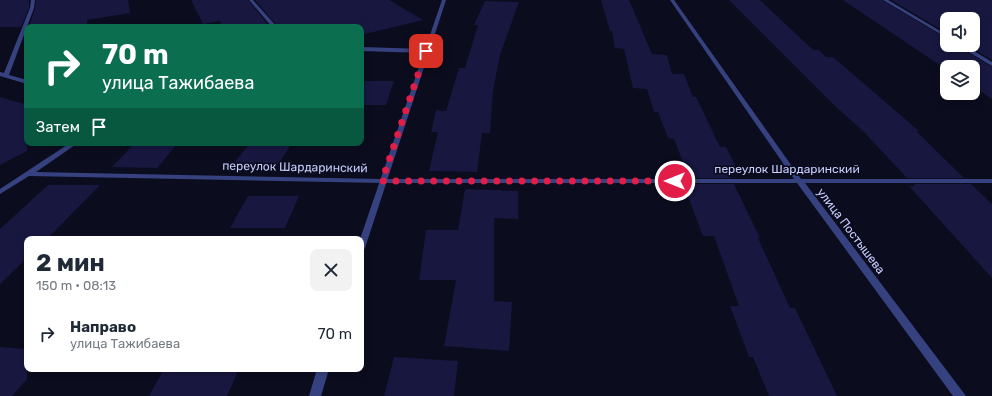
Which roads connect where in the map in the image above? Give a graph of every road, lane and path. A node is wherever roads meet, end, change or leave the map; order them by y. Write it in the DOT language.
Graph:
graph roads {
  1 [pos="33,0"];
  2 [pos="251,0"];
  3 [pos="444,0"];
  4 [pos="672,0"];
  5 [pos="885,0"];
  6 [pos="25,24"];
  7 [pos="272,24"];
  8 [pos="24,26"];
  9 [pos="940,33"];
  10 [pos="364,49"];
  11 [pos="426,51"];
  12 [pos="972,52"];
  13 [pos="992,64"];
  14 [pos="3,74"];
  15 [pos="24,81"];
  16 [pos="71,146"];
  17 [pos="30,174"];
  18 [pos="382,181"];
  19 [pos="799,181"];
  20 [pos="992,181"];
  21 [pos="2,192"];
  22 [pos="364,238"];
  23 [pos="322,372"];
  24 [pos="314,396"];
  25 [pos="960,396"];
  1 -- 6 [label="street"];
  2 -- 7 [label="street"];
  3 -- 11 [label="street"];
  4 -- 19 [label="street, улица Постышева"];
  5 -- 9 [label="street"];
  8 -- 14 [label="street"];
  10 -- 11 [label="street"];
  11 -- 18 [label="street"];
  12 -- 13 [label="street"];
  14 -- 15 [label="street"];
  16 -- 17 [label="street"];
  17 -- 18 [label="street, переулок Шардаринский"];
  17 -- 21 [label="street"];
  18 -- 19 [label="street, переулок Шардаринский"];
  18 -- 22 [label="street"];
  19 -- 20 [label="street, переулок Шардаринский"];
  19 -- 25 [label="street, улица Постышева"];
  23 -- 24 [label="street"];
}
